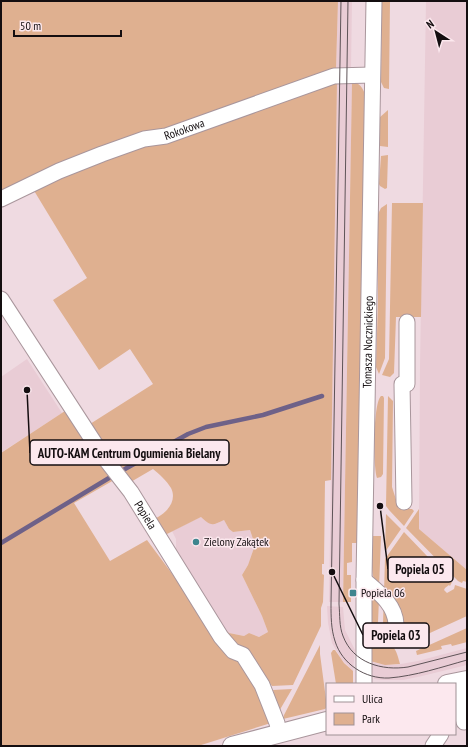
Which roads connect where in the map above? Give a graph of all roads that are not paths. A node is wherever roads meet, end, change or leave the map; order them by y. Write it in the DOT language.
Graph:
graph roads {
  1 [pos="374,1"];
  2 [pos="372,75"];
  3 [pos="1,199"];
  4 [pos="1,299"];
  5 [pos="408,322"];
  6 [pos="404,502"];
  7 [pos="364,580"];
  8 [pos="396,624"];
  9 [pos="467,680"];
  10 [pos="364,683"];
  11 [pos="457,693"];
  12 [pos="326,720"];
  13 [pos="462,722"];
  14 [pos="279,733"];
  15 [pos="440,735"];
  16 [pos="232,746"];
  17 [pos="433,746"];
  1 -- 2 [label="street, Tomasza Nocznickiego"];
  2 -- 3 [label="street, Rokokowa"];
  2 -- 7 [label="street, Tomasza Nocznickiego"];
  4 -- 14 [label="street, Popiela"];
  5 -- 6 [label="street"];
  7 -- 8 [label="street"];
  7 -- 10 [label="street, Tomasza Nocznickiego"];
  9 -- 11 [label="main road"];
  11 -- 13 [label="street"];
  12 -- 14 [label="main road"];
  14 -- 16 [label="main road"];
  15 -- 17 [label="street"];
}
